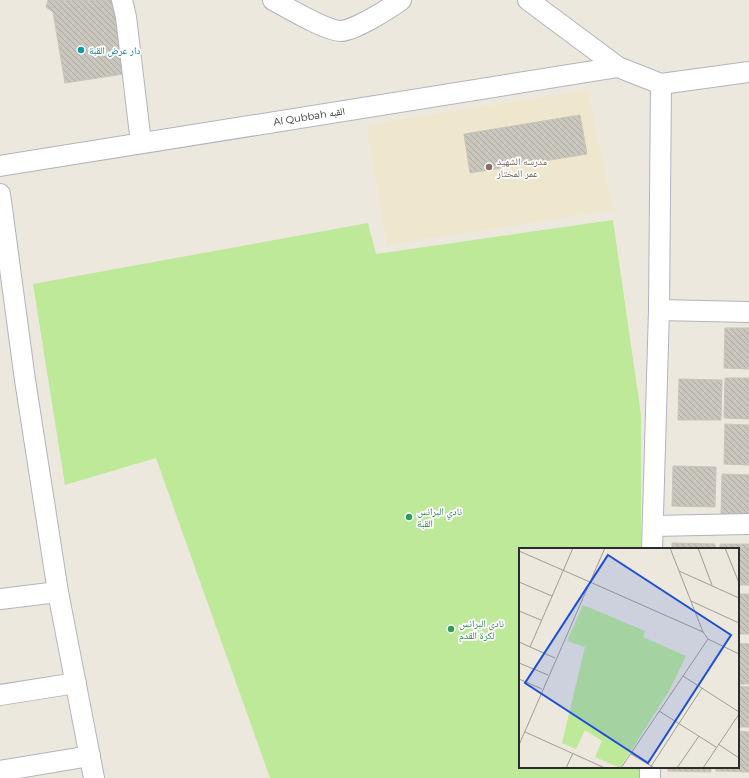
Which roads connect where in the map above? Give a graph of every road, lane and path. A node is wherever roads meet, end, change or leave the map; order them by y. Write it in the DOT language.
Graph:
graph roads {
  1 [pos="122,0"];
  2 [pos="273,0"];
  3 [pos="402,0"];
  4 [pos="528,0"];
  5 [pos="618,66"];
  6 [pos="749,72"];
  7 [pos="661,84"];
  8 [pos="142,143"];
  9 [pos="0,166"];
  10 [pos="0,194"];
  11 [pos="659,310"];
  12 [pos="749,312"];
  13 [pos="749,524"];
  14 [pos="653,526"];
  15 [pos="652,548"];
  16 [pos="58,592"];
  17 [pos="0,599"];
  18 [pos="76,683"];
  19 [pos="0,695"];
  20 [pos="90,756"];
  21 [pos="0,771"];
  22 [pos="94,778"];
  1 -- 8 [label="street"];
  2 -- 3 [label="street"];
  4 -- 5 [label="street"];
  5 -- 7 [label="street"];
  5 -- 8 [label="street, Al Qubbah القبه"];
  6 -- 7 [label="street"];
  7 -- 11 [label="street"];
  8 -- 9 [label="street, Al Qubbah القبه"];
  10 -- 16 [label="street"];
  11 -- 12 [label="street"];
  11 -- 14 [label="street"];
  13 -- 14 [label="street"];
  14 -- 15 [label="street"];
  16 -- 17 [label="street"];
  16 -- 18 [label="street"];
  18 -- 19 [label="street"];
  18 -- 20 [label="street"];
  20 -- 21 [label="street"];
  20 -- 22 [label="street"];
}
